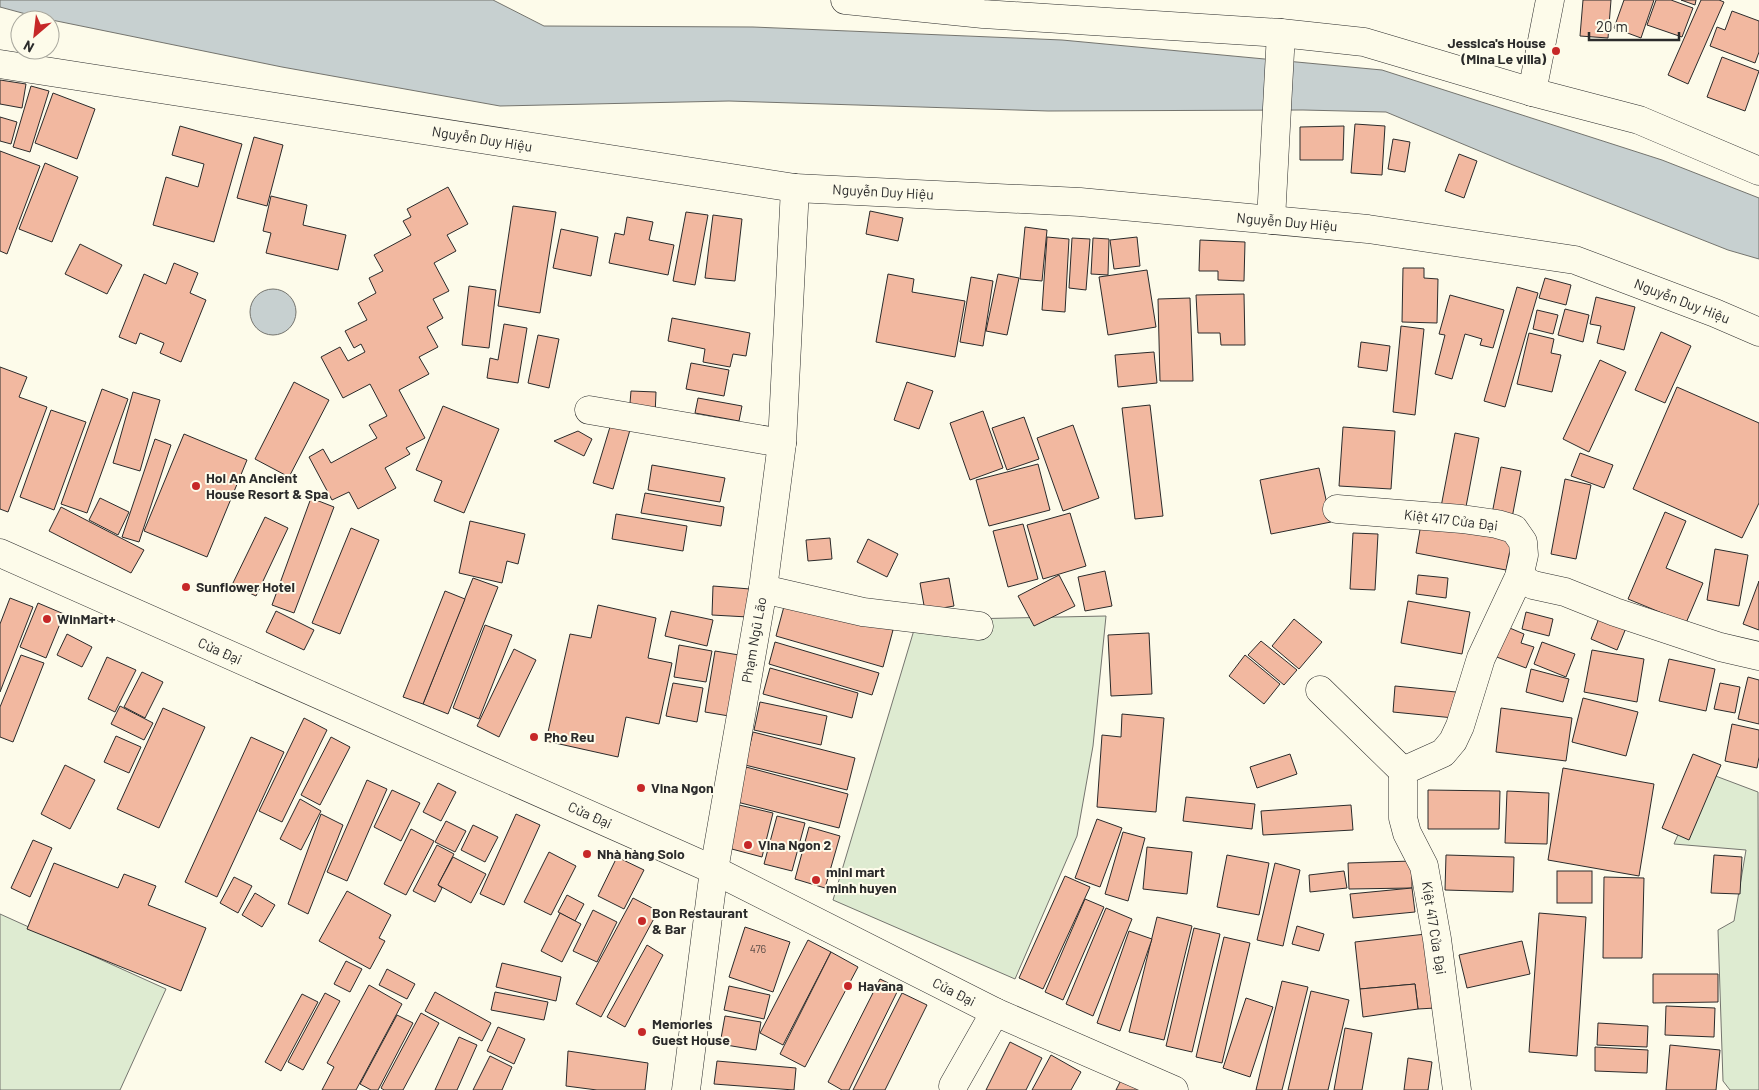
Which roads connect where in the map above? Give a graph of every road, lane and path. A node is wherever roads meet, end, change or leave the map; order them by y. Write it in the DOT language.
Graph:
graph roads {
  1 [pos="845,0"];
  2 [pos="1550,0"];
  3 [pos="1281,33"];
  4 [pos="0,64"];
  5 [pos="1532,92"];
  6 [pos="1759,170"];
  7 [pos="795,188"];
  8 [pos="1271,220"];
  9 [pos="1759,332"];
  10 [pos="589,410"];
  11 [pos="782,443"];
  12 [pos="1337,509"];
  13 [pos="0,553"];
  14 [pos="1519,577"];
  15 [pos="763,589"];
  16 [pos="979,626"];
  17 [pos="1759,656"];
  18 [pos="1320,690"];
  19 [pos="1403,771"];
  20 [pos="714,870"];
  21 [pos="995,1012"];
  22 [pos="953,1086"];
  23 [pos="686,1090"];
  24 [pos="1174,1090"];
  25 [pos="1457,1090"];
  1 -- 3 [label="street"];
  2 -- 5 [label="street"];
  3 -- 5 [label="street"];
  3 -- 8 [label="street"];
  4 -- 7 [label="street, Nguyễn Duy Hiệu"];
  5 -- 6 [label="street"];
  7 -- 8 [label="street, Nguyễn Duy Hiệu"];
  7 -- 11 [label="street, Phạm Ngũ Lão"];
  8 -- 9 [label="street, Nguyễn Duy Hiệu"];
  10 -- 11 [label="street"];
  11 -- 15 [label="street, Phạm Ngũ Lão"];
  12 -- 14 [label="street, Kiệt 417 Cửa Đại"];
  13 -- 20 [label="street, Cửa Đại"];
  14 -- 17 [label="street"];
  14 -- 19 [label="street, Kiệt 417 Cửa Đại"];
  15 -- 16 [label="street"];
  15 -- 20 [label="street, Phạm Ngũ Lão"];
  18 -- 19 [label="street"];
  19 -- 25 [label="street, Kiệt 417 Cửa Đại"];
  20 -- 21 [label="street, Cửa Đại"];
  20 -- 23 [label="street, Phạm Ngũ Lão"];
  21 -- 22 [label="street"];
  21 -- 24 [label="street, Cửa Đại"];
}
